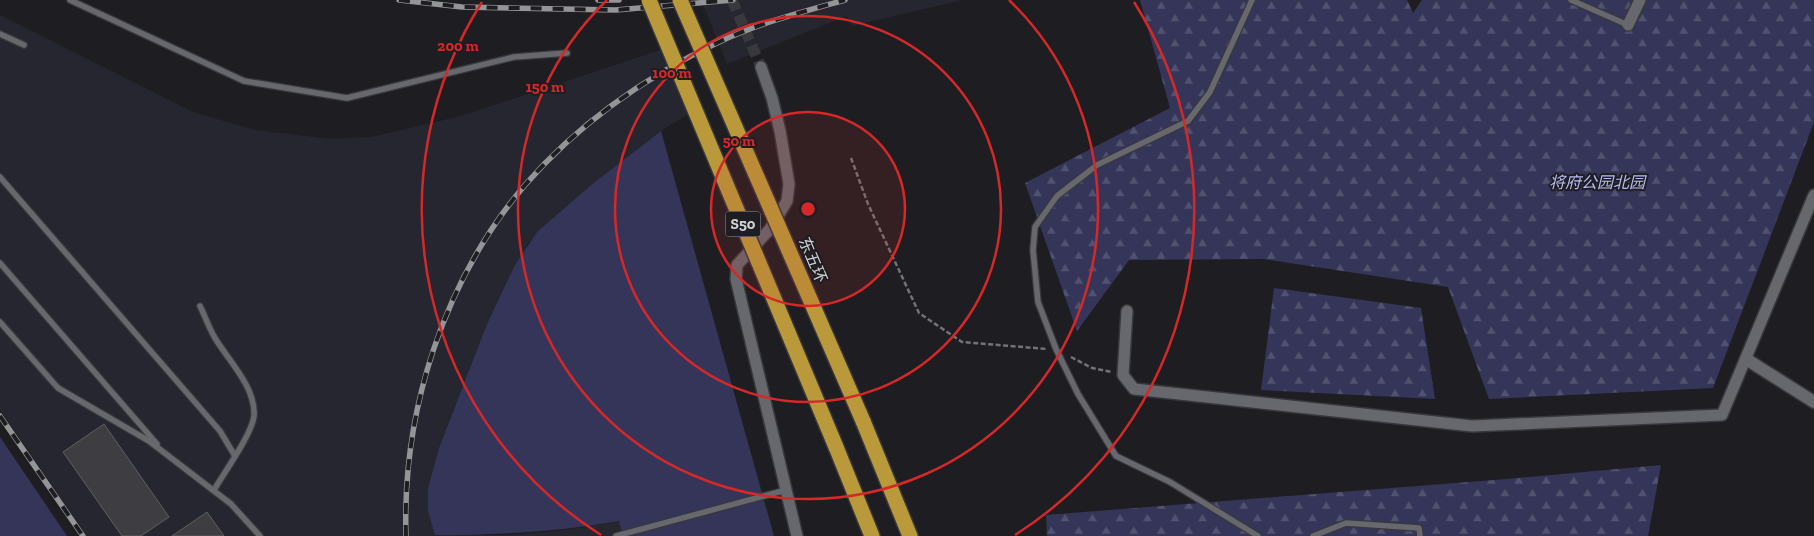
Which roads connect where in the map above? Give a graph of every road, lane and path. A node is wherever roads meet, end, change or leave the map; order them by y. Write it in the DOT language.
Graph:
graph roads {
  1 [pos="70,0"];
  2 [pos="649,0"];
  3 [pos="680,0"];
  4 [pos="1252,0"];
  5 [pos="1570,0"];
  6 [pos="1640,0"];
  7 [pos="1628,25"];
  8 [pos="0,34"];
  9 [pos="24,45"];
  10 [pos="567,53"];
  11 [pos="761,67"];
  12 [pos="851,158"];
  13 [pos="0,177"];
  14 [pos="1814,195"];
  15 [pos="0,263"];
  16 [pos="200,306"];
  17 [pos="1127,311"];
  18 [pos="0,322"];
  19 [pos="1056,349"];
  20 [pos="1746,359"];
  21 [pos="1124,375"];
  22 [pos="1814,402"];
  23 [pos="165,453"];
  24 [pos="235,456"];
  25 [pos="214,490"];
  26 [pos="786,490"];
  27 [pos="260,536"];
  28 [pos="616,536"];
  29 [pos="797,536"];
  30 [pos="872,536"];
  31 [pos="910,536"];
  32 [pos="1258,536"];
  33 [pos="1313,536"];
  34 [pos="1420,536"];
  1 -- 10 [label="lane"];
  2 -- 30 [label="highway, S50, bridge"];
  3 -- 31 [label="highway, 东五环 / S50, bridge"];
  4 -- 19 [label="lane"];
  5 -- 7 [label="lane"];
  6 -- 7 [label="street"];
  8 -- 9 [label="lane"];
  11 -- 26 [label="street"];
  12 -- 19 [label="path"];
  13 -- 24 [label="lane"];
  14 -- 20 [label="street"];
  15 -- 23 [label="lane"];
  16 -- 24 [label="lane"];
  17 -- 21 [label="street"];
  18 -- 23 [label="lane"];
  19 -- 21 [label="path"];
  19 -- 32 [label="lane"];
  20 -- 21 [label="street"];
  20 -- 22 [label="street"];
  23 -- 25 [label="lane"];
  24 -- 25 [label="lane"];
  25 -- 27 [label="lane"];
  26 -- 28 [label="lane"];
  26 -- 29 [label="street"];
  33 -- 34 [label="lane"];
}
